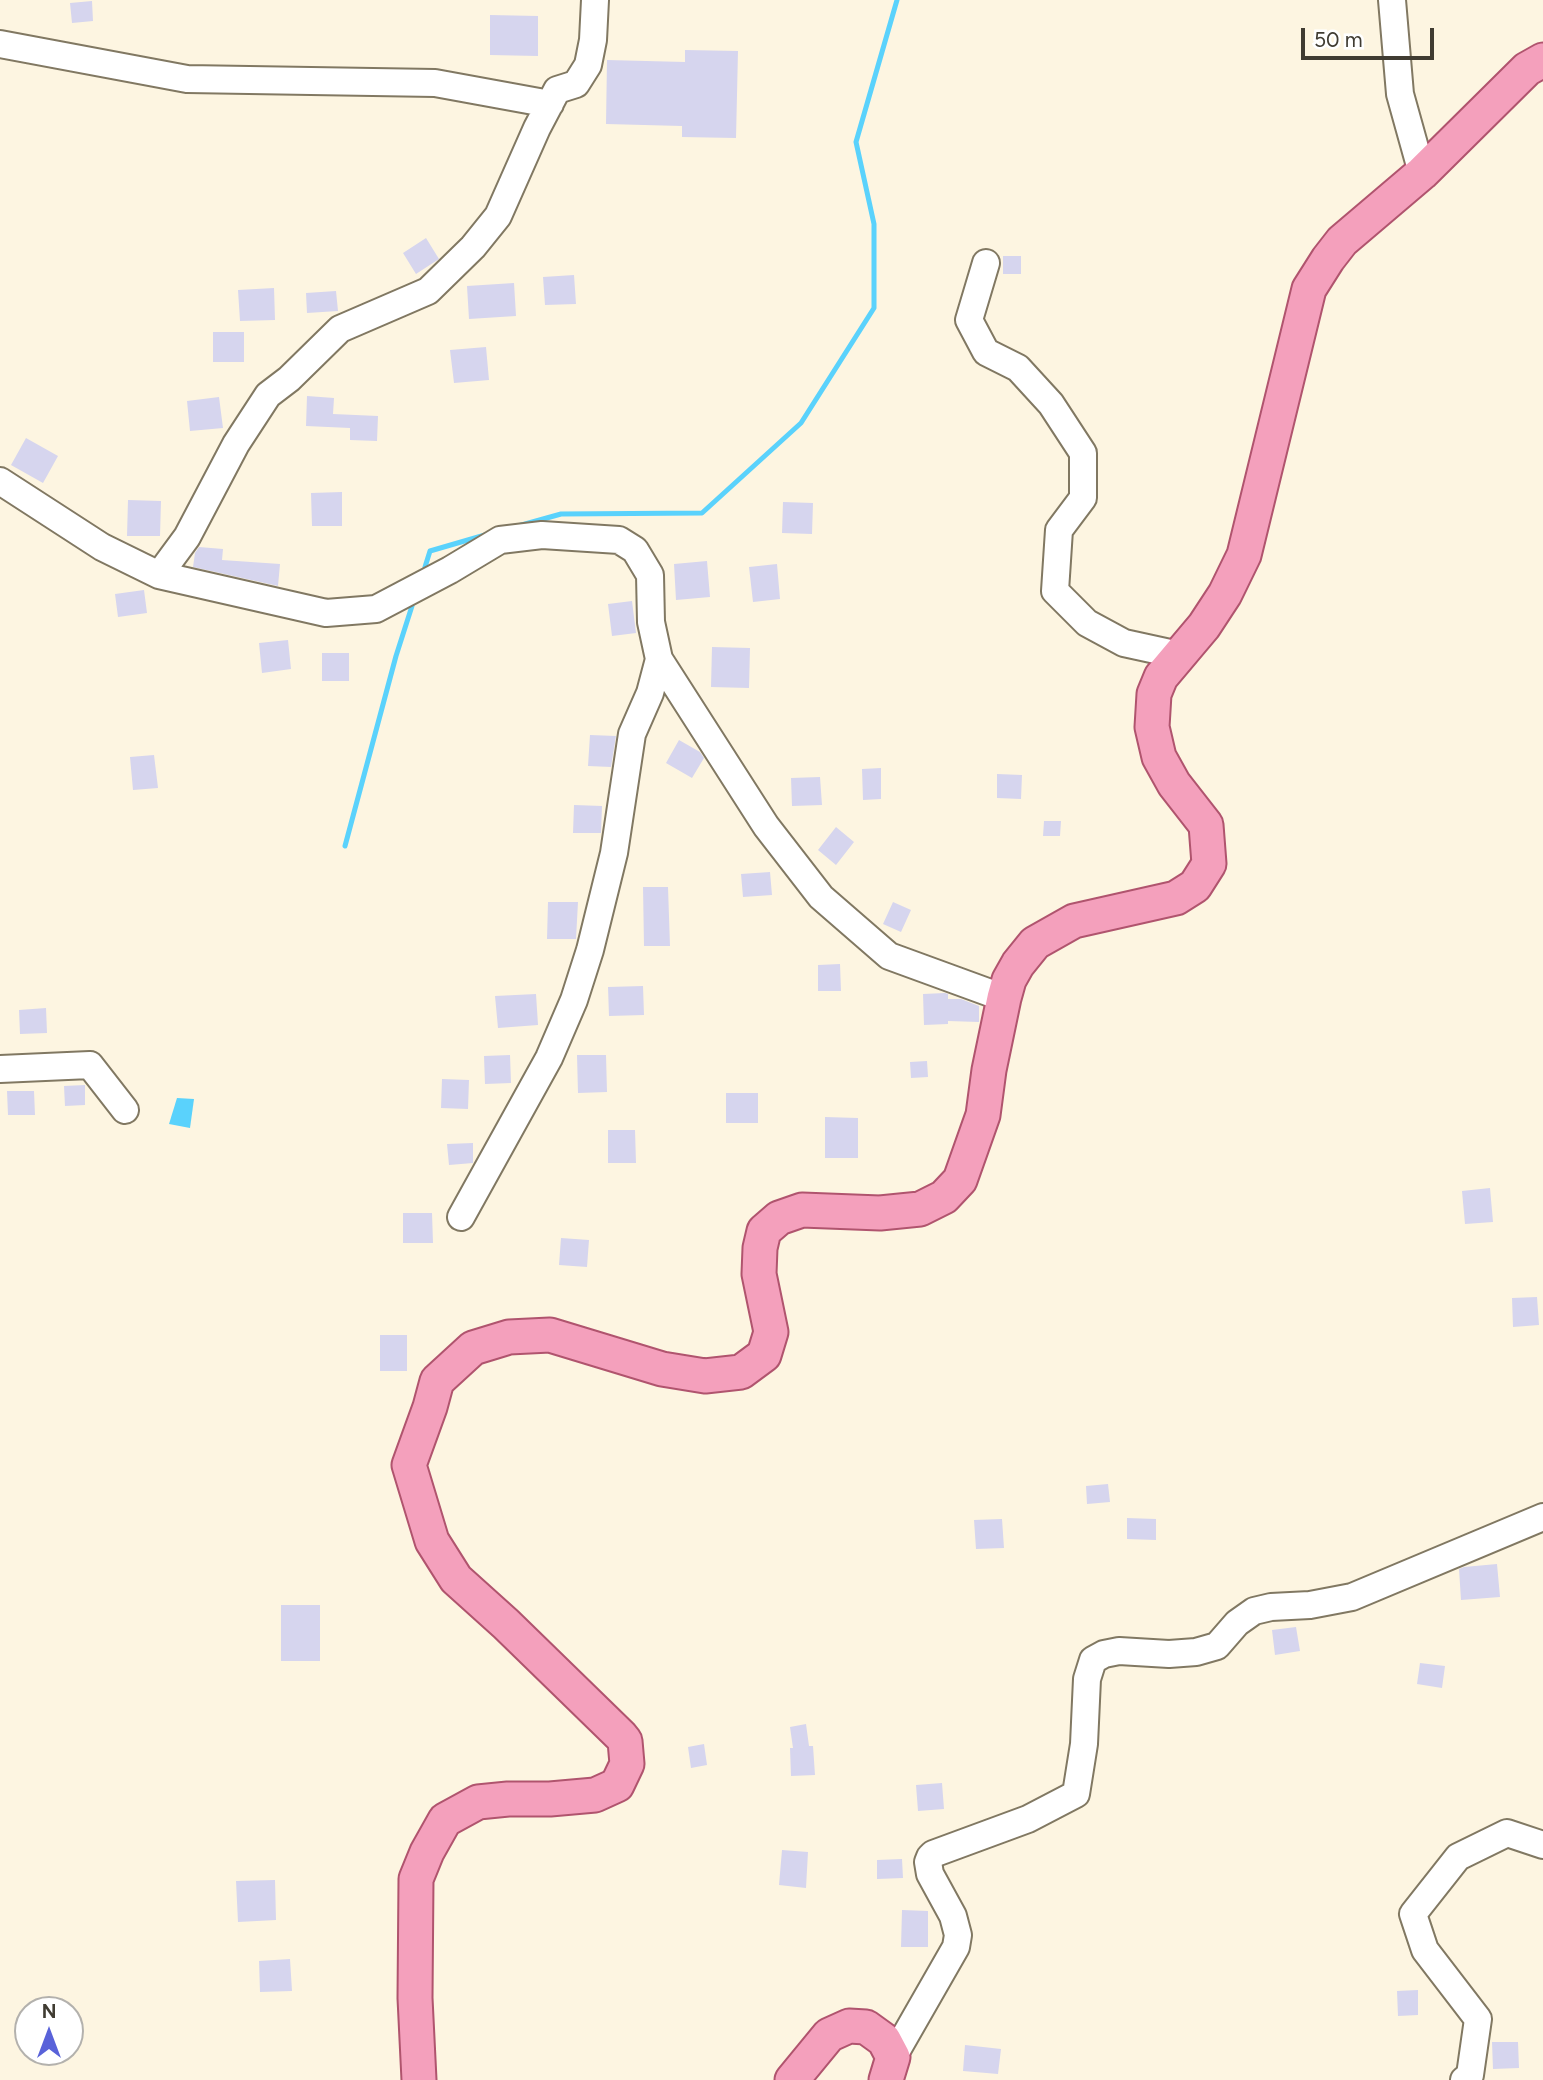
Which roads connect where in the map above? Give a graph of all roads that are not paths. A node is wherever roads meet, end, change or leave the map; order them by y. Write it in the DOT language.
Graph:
graph roads {
  1 [pos="595,0"];
  2 [pos="1392,0"];
  3 [pos="0,44"];
  4 [pos="1543,60"];
  5 [pos="550,104"];
  6 [pos="1422,173"];
  7 [pos="986,263"];
  8 [pos="0,481"];
  9 [pos="159,575"];
  10 [pos="1179,655"];
  11 [pos="659,659"];
  12 [pos="1004,998"];
  13 [pos="0,1069"];
  14 [pos="125,1110"];
  15 [pos="461,1217"];
  16 [pos="1543,1517"];
  17 [pos="1543,1845"];
  18 [pos="889,2068"];
  19 [pos="419,2080"];
  20 [pos="792,2080"];
  21 [pos="1464,2080"];
  1 -- 5 [label="street"];
  2 -- 6 [label="street"];
  3 -- 5 [label="street"];
  4 -- 6 [label="main road"];
  5 -- 9 [label="street"];
  6 -- 10 [label="main road"];
  7 -- 10 [label="street"];
  8 -- 9 [label="street"];
  9 -- 11 [label="street"];
  10 -- 12 [label="main road"];
  11 -- 12 [label="street"];
  11 -- 15 [label="street"];
  12 -- 19 [label="main road"];
  13 -- 14 [label="street"];
  16 -- 18 [label="street"];
  17 -- 21 [label="street"];
  18 -- 20 [label="main road"];
}
